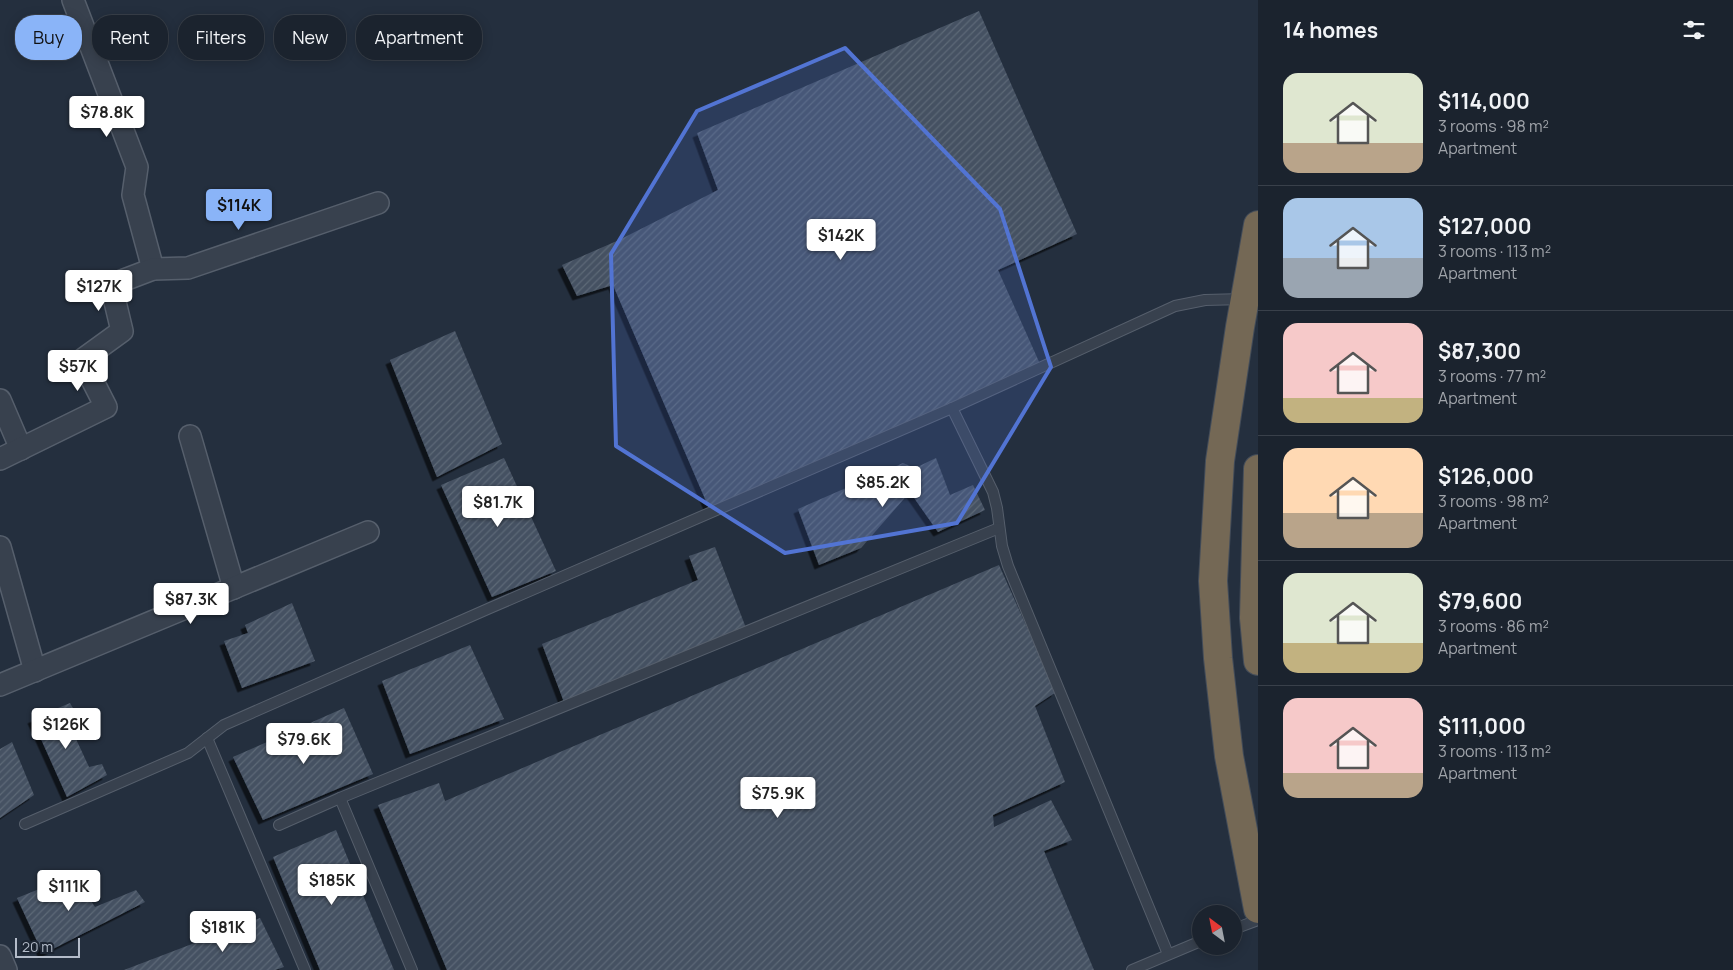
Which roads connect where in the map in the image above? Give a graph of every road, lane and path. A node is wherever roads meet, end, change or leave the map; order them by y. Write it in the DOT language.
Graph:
graph roads {
  1 [pos="73,0"];
  2 [pos="378,202"];
  3 [pos="1258,225"];
  4 [pos="153,269"];
  5 [pos="1245,299"];
  6 [pos="0,400"];
  7 [pos="952,408"];
  8 [pos="190,436"];
  9 [pos="21,449"];
  10 [pos="0,459"];
  11 [pos="1258,469"];
  12 [pos="999,528"];
  13 [pos="368,532"];
  14 [pos="0,547"];
  15 [pos="234,588"];
  16 [pos="1258,661"];
  17 [pos="35,670"];
  18 [pos="0,685"];
  19 [pos="207,738"];
  20 [pos="340,798"];
  21 [pos="25,824"];
  22 [pos="279,825"];
  23 [pos="1258,909"];
  24 [pos="1258,920"];
  25 [pos="1242,926"];
  26 [pos="1192,945"];
  27 [pos="1168,954"];
  28 [pos="0,956"];
  29 [pos="302,969"];
  30 [pos="6,970"];
  31 [pos="412,970"];
  32 [pos="1132,970"];
  1 -- 4 [label="street"];
  2 -- 4 [label="street"];
  3 -- 5 [label="highway"];
  4 -- 9 [label="street"];
  5 -- 7 [label="lane"];
  5 -- 23 [label="highway"];
  6 -- 9 [label="street"];
  7 -- 12 [label="lane"];
  7 -- 19 [label="lane"];
  8 -- 15 [label="street"];
  9 -- 10 [label="street"];
  11 -- 16 [label="highway"];
  12 -- 20 [label="lane"];
  12 -- 27 [label="lane"];
  13 -- 15 [label="street"];
  14 -- 17 [label="street"];
  15 -- 17 [label="street"];
  17 -- 18 [label="street"];
  19 -- 21 [label="lane"];
  19 -- 29 [label="lane"];
  20 -- 22 [label="lane"];
  20 -- 31 [label="lane"];
  24 -- 25 [label="lane"];
  26 -- 27 [label="lane"];
  27 -- 32 [label="lane"];
  28 -- 30 [label="street"];
}
